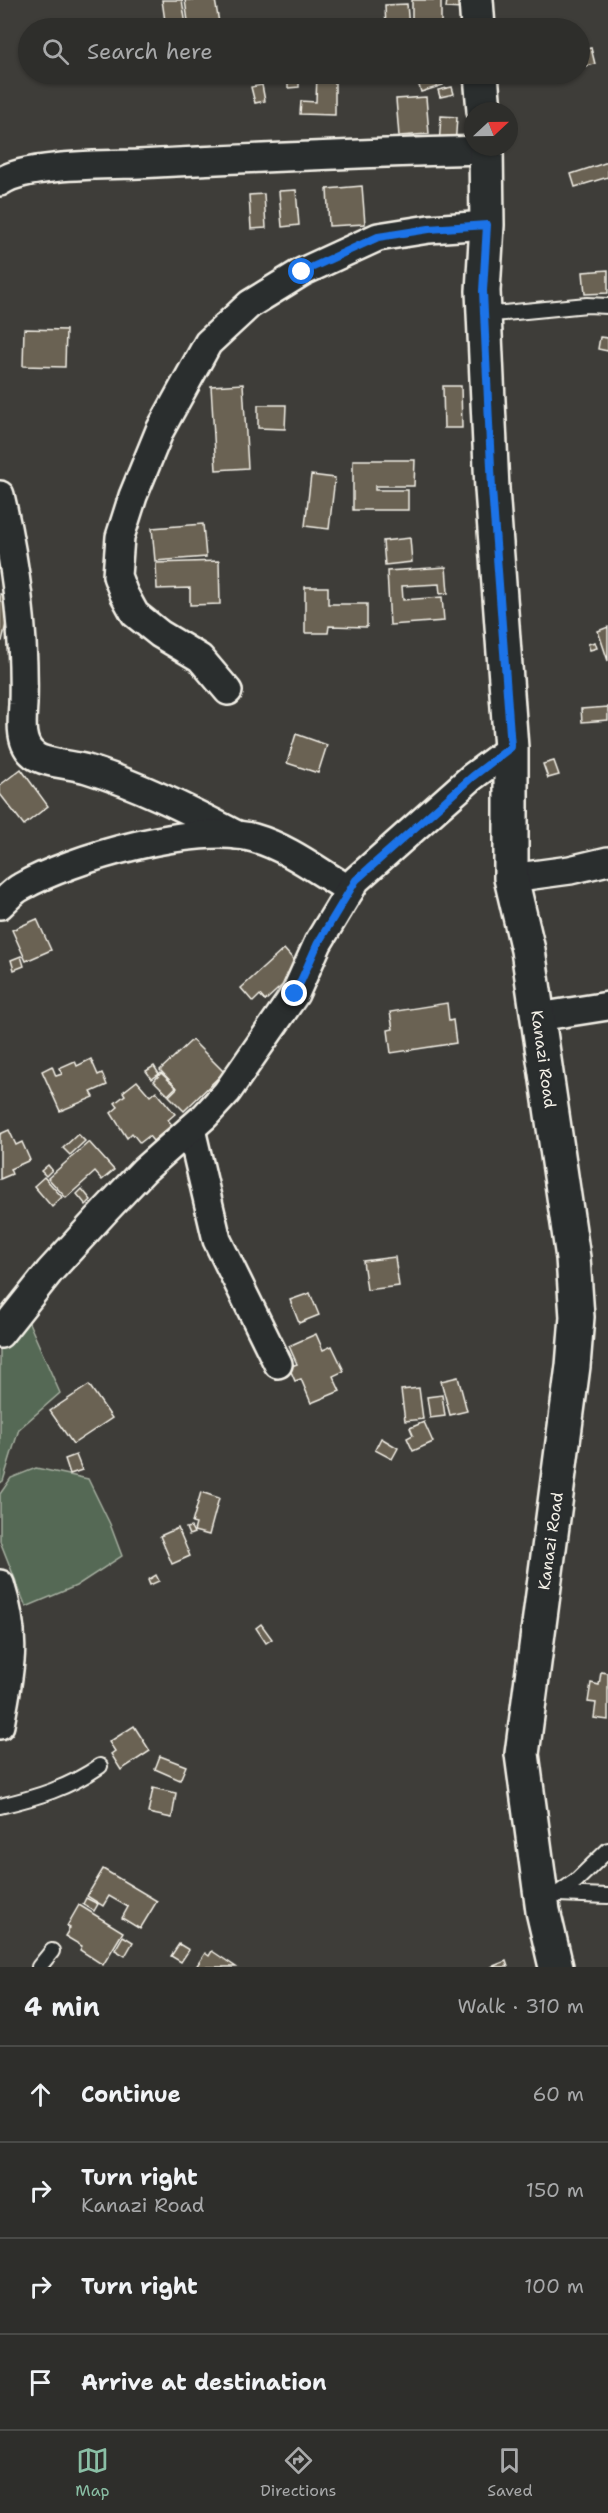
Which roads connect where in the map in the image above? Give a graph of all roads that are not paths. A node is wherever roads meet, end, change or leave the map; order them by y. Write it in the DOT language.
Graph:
graph roads {
  1 [pos="476,0"];
  2 [pos="477,18"];
  3 [pos="482,84"];
  4 [pos="483,102"];
  5 [pos="464,149"];
  6 [pos="486,156"];
  7 [pos="0,182"];
  8 [pos="487,225"];
  9 [pos="608,306"];
  10 [pos="484,315"];
  11 [pos="0,495"];
  12 [pos="228,691"];
  13 [pos="511,747"];
  14 [pos="237,835"];
  15 [pos="608,861"];
  16 [pos="511,878"];
  17 [pos="350,890"];
  18 [pos="0,905"];
  19 [pos="608,1006"];
  20 [pos="538,1017"];
  21 [pos="191,1129"];
  22 [pos="0,1334"];
  23 [pos="278,1364"];
  24 [pos="0,1584"];
  25 [pos="0,1725"];
  26 [pos="100,1766"];
  27 [pos="0,1806"];
  28 [pos="608,1850"];
  29 [pos="608,1896"];
  30 [pos="550,1902"];
  31 [pos="52,1951"];
  32 [pos="39,1967"];
  33 [pos="556,1967"];
  1 -- 2 [label="main road"];
  3 -- 4 [label="main road"];
  5 -- 7 [label="street"];
  6 -- 8 [label="main road, Kanazi Road"];
  8 -- 10 [label="main road, Kanazi Road"];
  8 -- 12 [label="street"];
  9 -- 10 [label="lane"];
  10 -- 13 [label="main road, Kanazi Road"];
  11 -- 14 [label="street"];
  13 -- 16 [label="main road, Kanazi Road"];
  13 -- 17 [label="street"];
  14 -- 17 [label="street"];
  14 -- 18 [label="street"];
  15 -- 16 [label="street"];
  16 -- 20 [label="main road, Kanazi Road"];
  17 -- 21 [label="street"];
  19 -- 20 [label="street"];
  20 -- 30 [label="main road, Kanazi Road"];
  21 -- 22 [label="street"];
  21 -- 23 [label="street"];
  24 -- 25 [label="street"];
  26 -- 27 [label="lane"];
  28 -- 30 [label="lane"];
  29 -- 30 [label="lane"];
  30 -- 33 [label="main road, Kanazi Road"];
  31 -- 32 [label="lane"];
}
